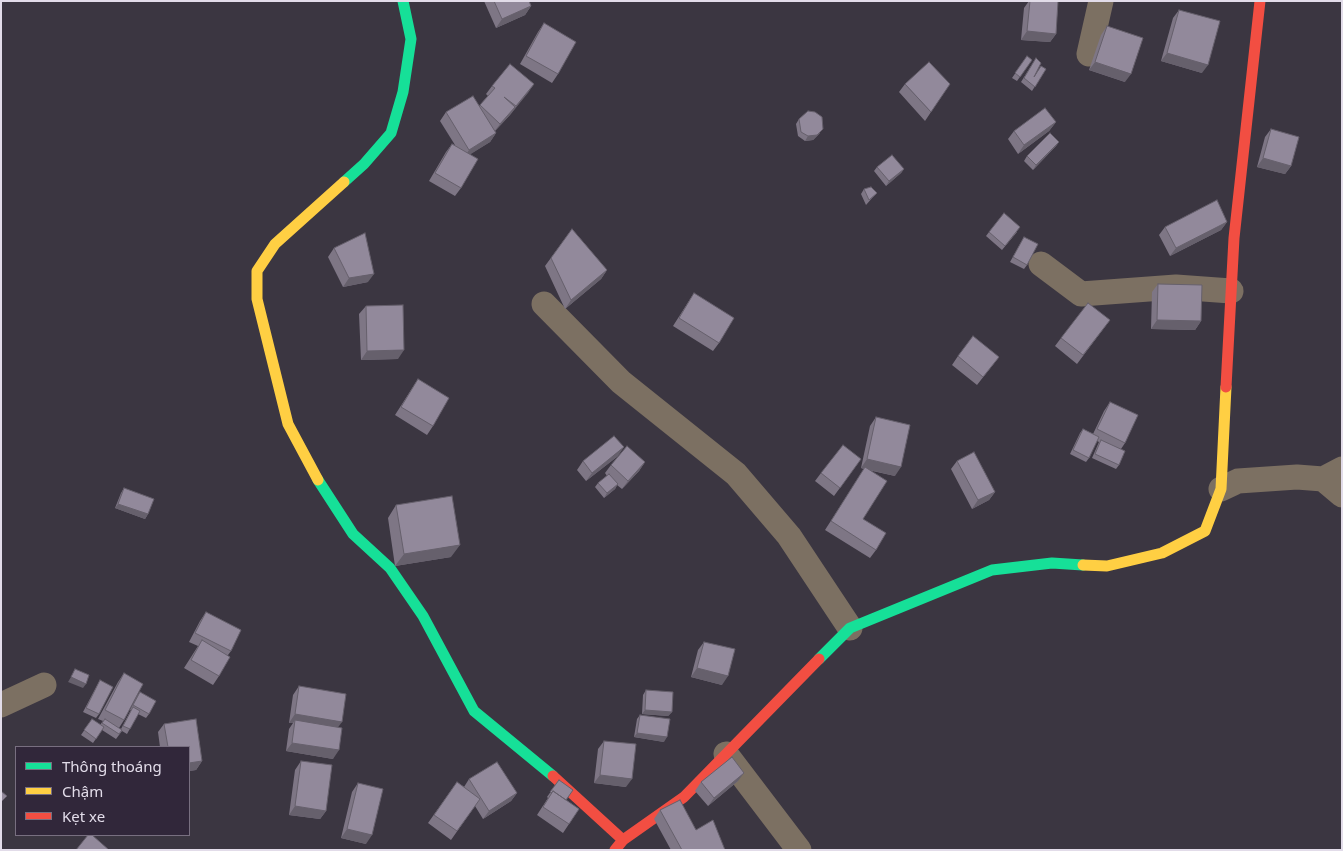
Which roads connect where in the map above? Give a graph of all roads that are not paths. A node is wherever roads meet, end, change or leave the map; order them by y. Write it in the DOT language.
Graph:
graph roads {
  1 [pos="403,1"];
  2 [pos="1101,1"];
  3 [pos="1260,1"];
  4 [pos="1089,54"];
  5 [pos="1041,264"];
  6 [pos="1232,291"];
  7 [pos="544,304"];
  8 [pos="1332,474"];
  9 [pos="1221,488"];
  10 [pos="1342,495"];
  11 [pos="850,628"];
  12 [pos="44,685"];
  13 [pos="1,705"];
  14 [pos="726,754"];
  15 [pos="623,840"];
  16 [pos="615,850"];
  17 [pos="799,850"];
  1 -- 15 [label="street"];
  2 -- 4 [label="street"];
  3 -- 6 [label="street"];
  5 -- 6 [label="street"];
  6 -- 9 [label="street"];
  7 -- 11 [label="street"];
  8 -- 9 [label="street"];
  8 -- 10 [label="street"];
  9 -- 11 [label="street"];
  11 -- 14 [label="street"];
  12 -- 13 [label="street"];
  14 -- 15 [label="street"];
  14 -- 17 [label="street"];
  15 -- 16 [label="street"];
}
